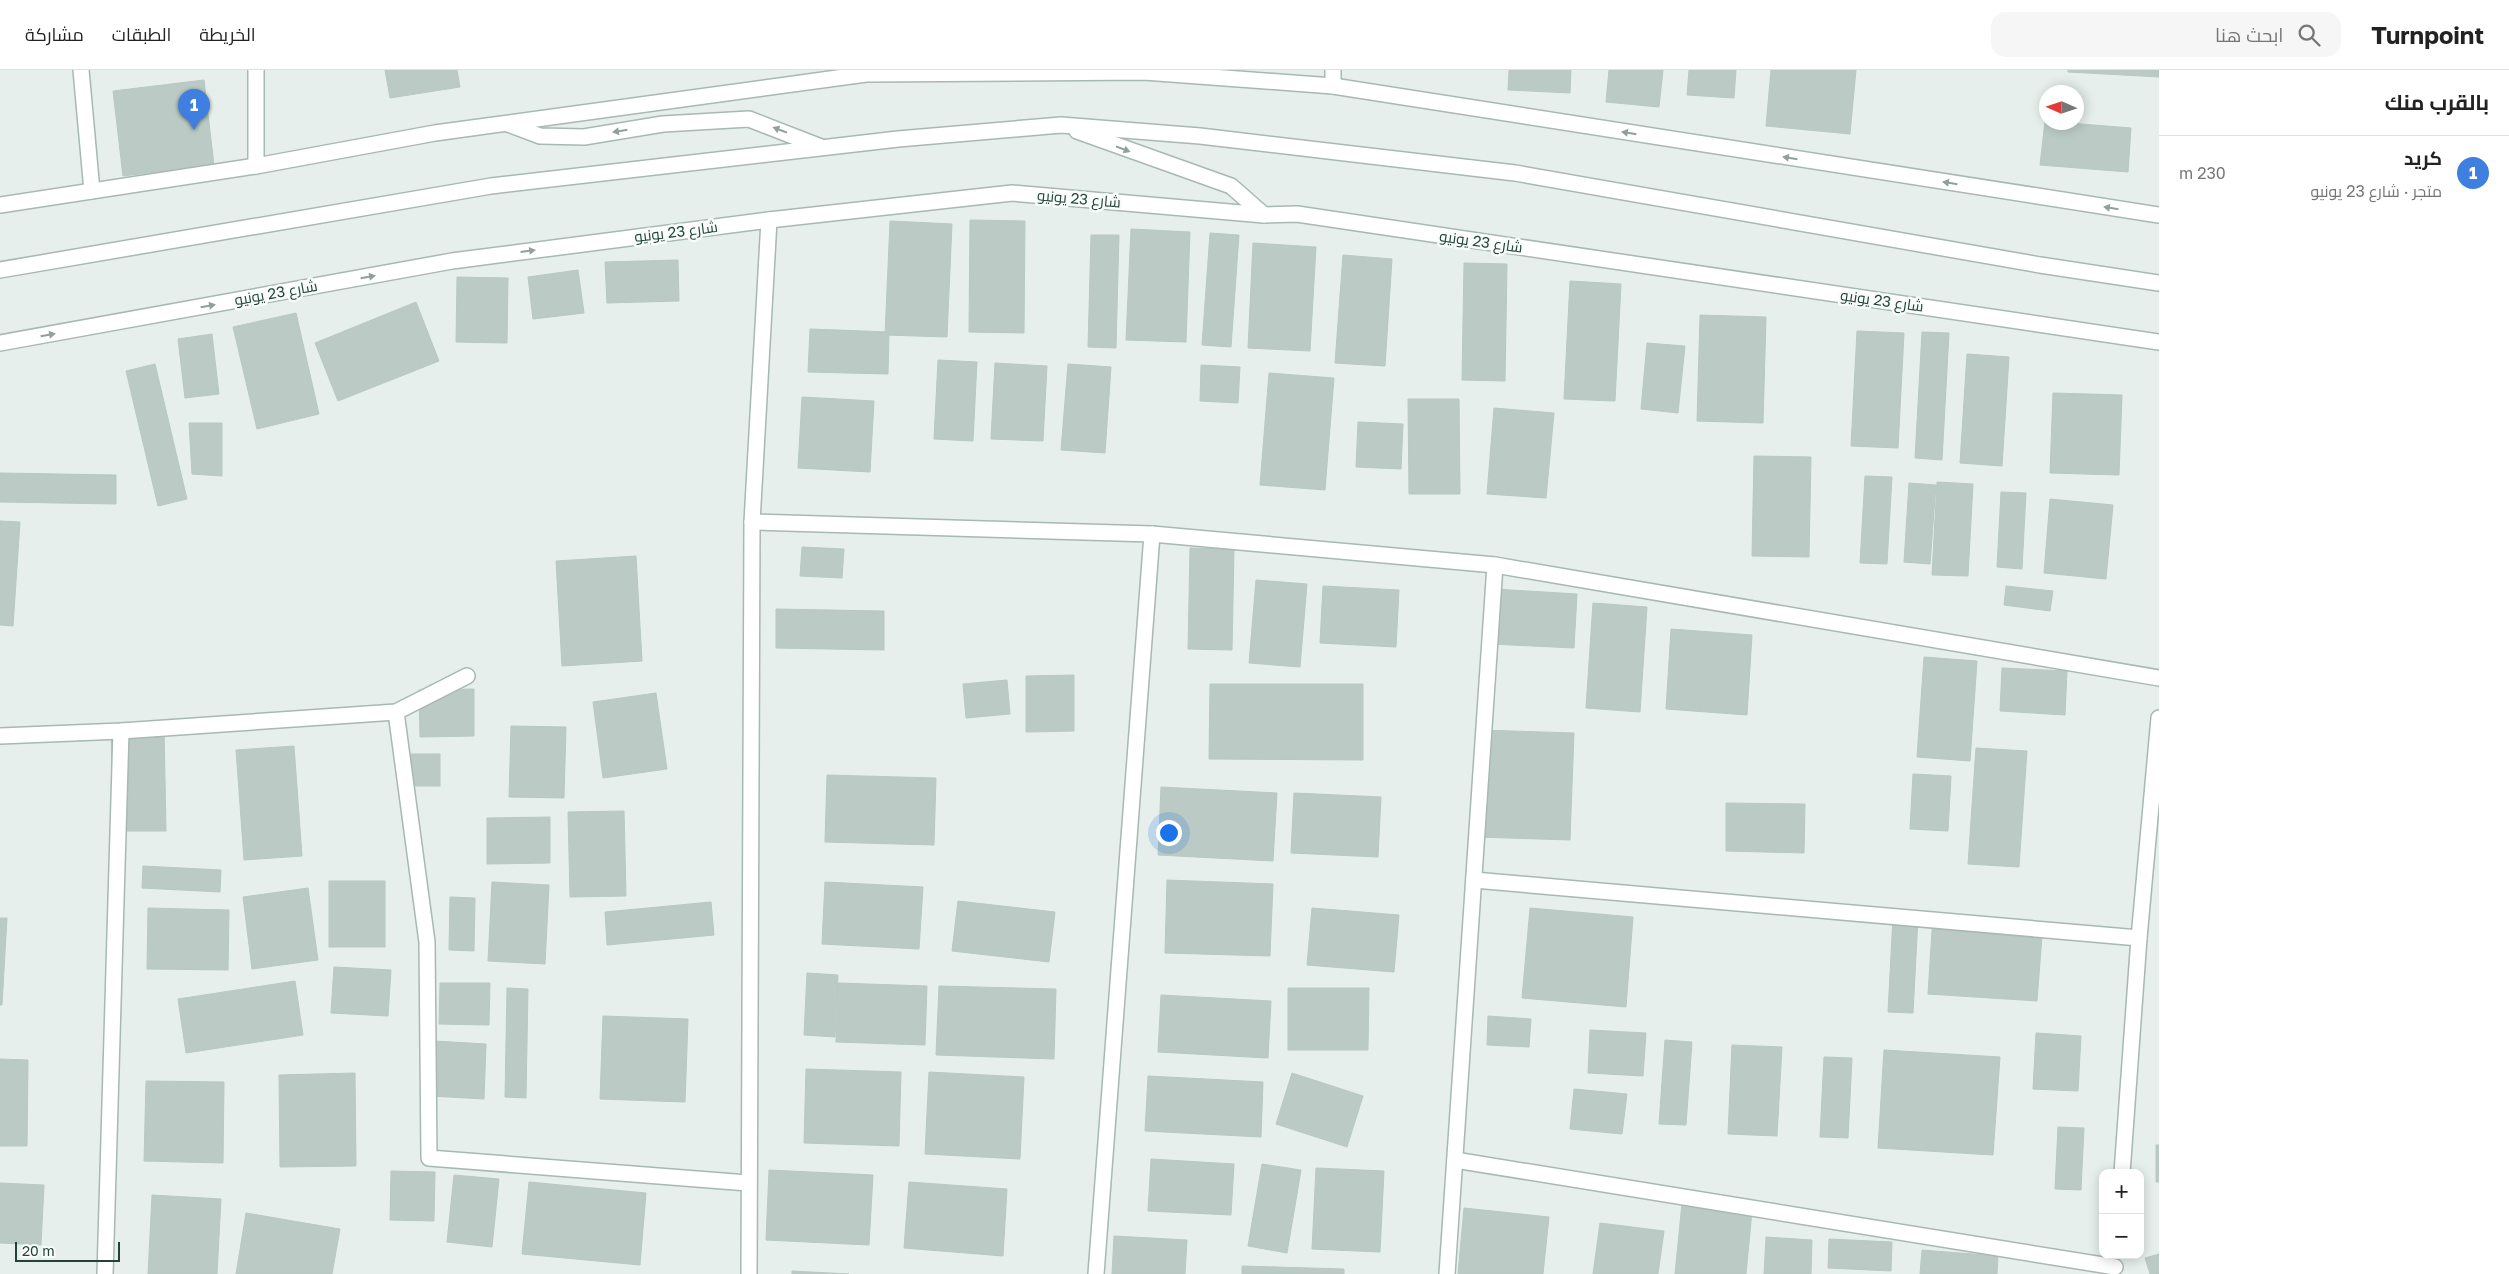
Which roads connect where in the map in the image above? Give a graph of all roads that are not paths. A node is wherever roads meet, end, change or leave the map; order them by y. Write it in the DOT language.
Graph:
graph roads {
  1 [pos="81,70"];
  2 [pos="256,70"];
  3 [pos="1334,70"];
  4 [pos="1332,86"];
  5 [pos="505,123"];
  6 [pos="1062,125"];
  7 [pos="825,148"];
  8 [pos="256,166"];
  9 [pos="92,191"];
  10 [pos="0,205"];
  11 [pos="1264,215"];
  12 [pos="2159,215"];
  13 [pos="770,220"];
  14 [pos="0,270"];
  15 [pos="2159,283"];
  16 [pos="2159,342"];
  17 [pos="0,343"];
  18 [pos="752,522"];
  19 [pos="1152,534"];
  20 [pos="1495,565"];
  21 [pos="467,676"];
  22 [pos="2159,678"];
  23 [pos="396,712"];
  24 [pos="2159,718"];
  25 [pos="121,731"];
  26 [pos="0,736"];
  27 [pos="1474,880"];
  28 [pos="2138,938"];
  29 [pos="1455,1160"];
  30 [pos="2122,1169"];
  31 [pos="748,1183"];
  32 [pos="2115,1266"];
  33 [pos="105,1274"];
  34 [pos="749,1274"];
  35 [pos="1096,1274"];
  36 [pos="1447,1274"];
  1 -- 9 [label="street"];
  2 -- 8 [label="street"];
  3 -- 4 [label="street"];
  4 -- 5 [label="street"];
  12 -- 4 [label="street, one-way"];
  7 -- 5 [label="street, one-way"];
  5 -- 8 [label="street"];
  6 -- 7 [label="street"];
  6 -- 11 [label="street, one-way"];
  6 -- 15 [label="street"];
  7 -- 14 [label="street"];
  8 -- 9 [label="street"];
  9 -- 10 [label="street"];
  11 -- 13 [label="street, شارع 23 يونيو"];
  11 -- 16 [label="street, شارع 23 يونيو"];
  17 -- 13 [label="street, شارع 23 يونيو, one-way"];
  13 -- 18 [label="street"];
  18 -- 19 [label="street"];
  18 -- 31 [label="street"];
  19 -- 20 [label="street"];
  19 -- 35 [label="street"];
  20 -- 22 [label="street"];
  20 -- 27 [label="street"];
  21 -- 23 [label="street"];
  23 -- 25 [label="street"];
  23 -- 31 [label="street"];
  24 -- 28 [label="street"];
  25 -- 26 [label="street"];
  25 -- 33 [label="street"];
  27 -- 28 [label="street"];
  27 -- 29 [label="street"];
  28 -- 30 [label="street"];
  29 -- 32 [label="street"];
  29 -- 36 [label="street"];
  31 -- 34 [label="street"];
}
